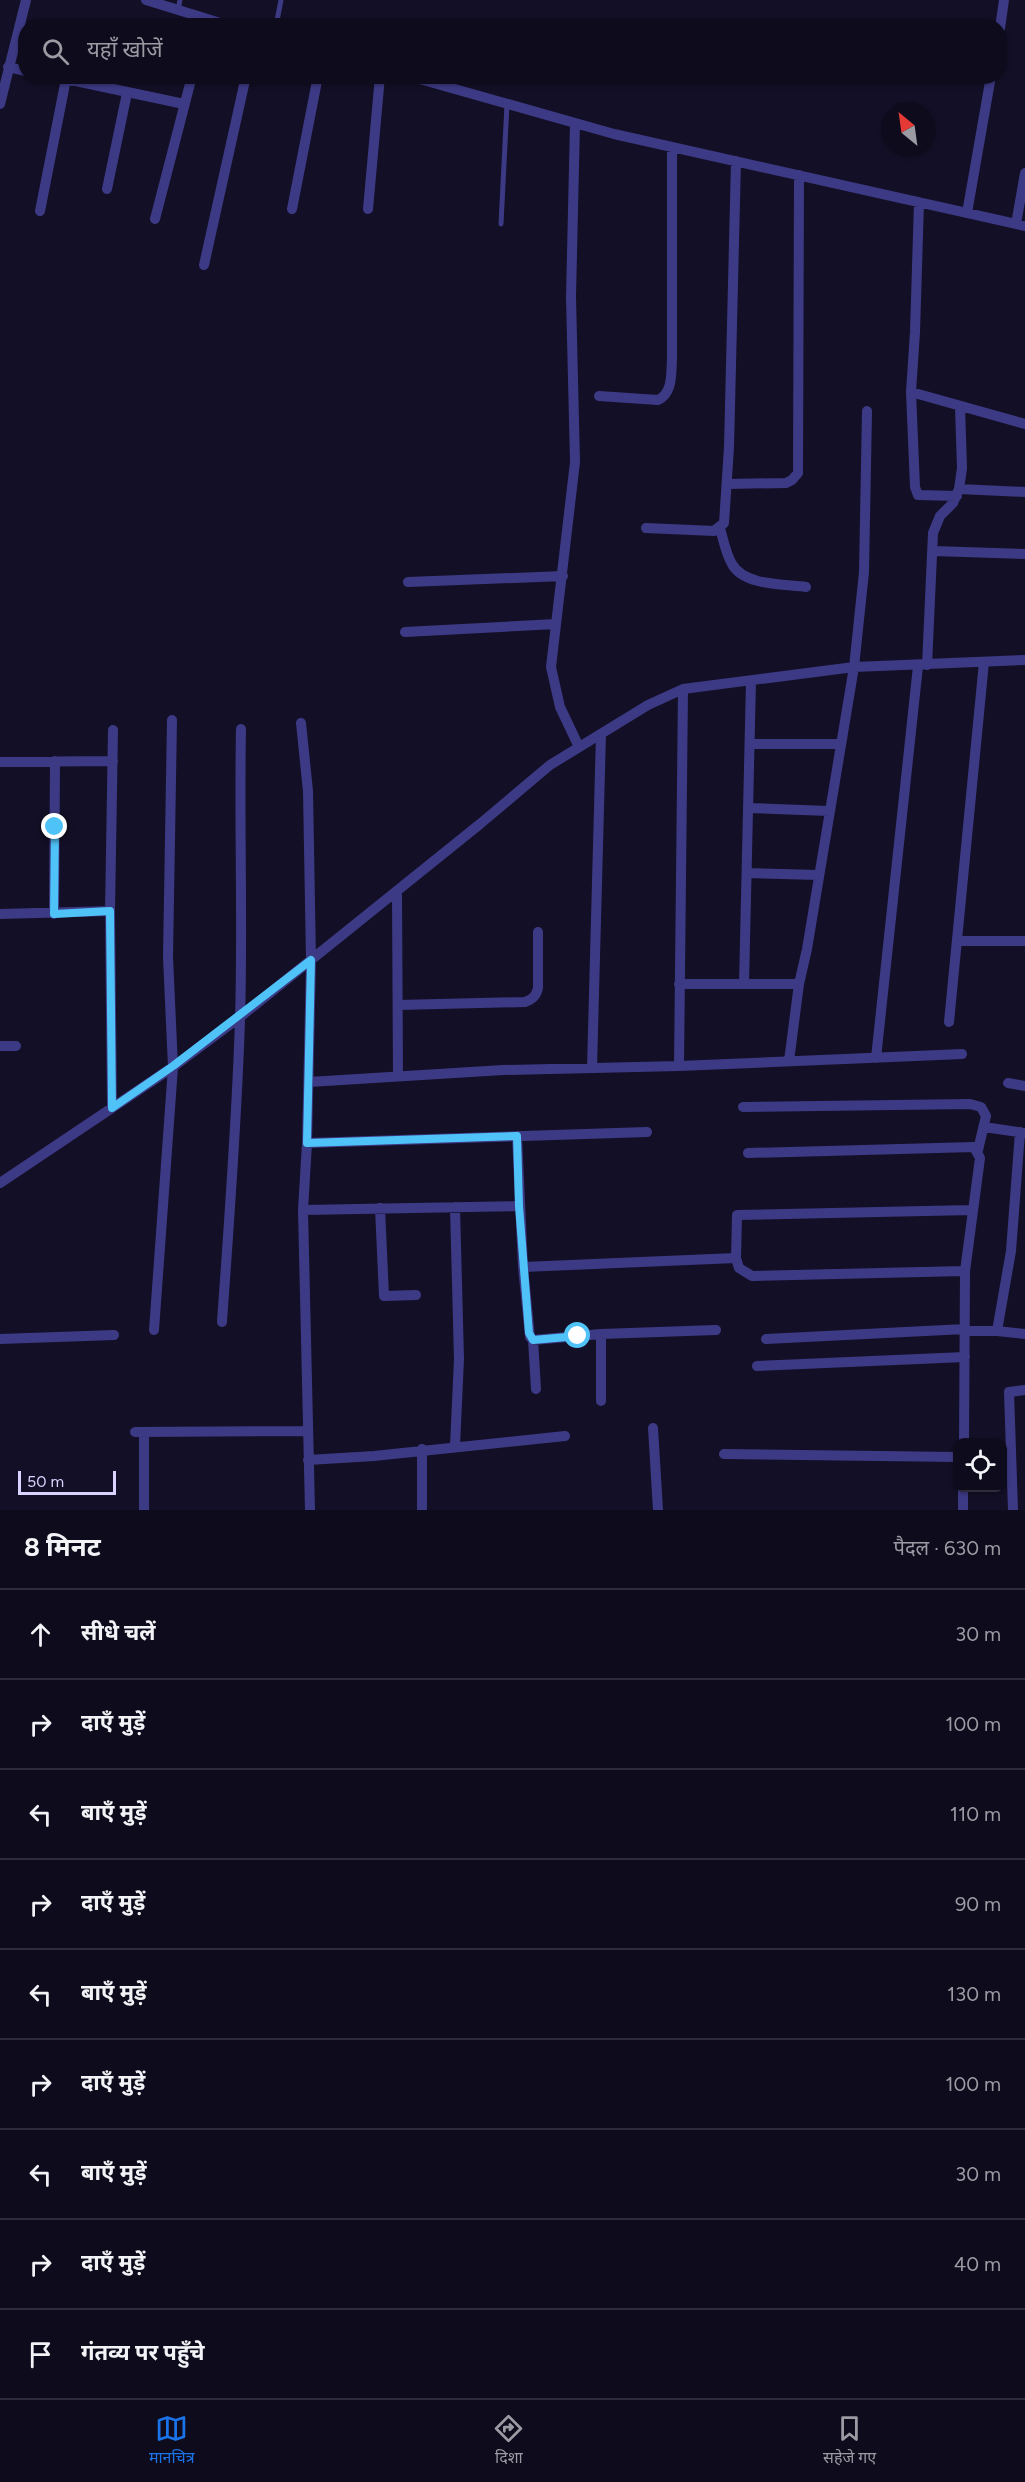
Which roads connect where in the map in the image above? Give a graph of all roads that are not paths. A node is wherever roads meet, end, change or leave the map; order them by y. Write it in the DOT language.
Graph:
graph roads {
  1 [pos="26,0"];
  2 [pos="146,0"];
  3 [pos="281,0"];
  4 [pos="1004,0"];
  5 [pos="179,5"];
  6 [pos="21,18"];
  7 [pos="200,18"];
  8 [pos="278,18"];
  9 [pos="1001,18"];
  10 [pos="18,30"];
  11 [pos="8,67"];
  12 [pos="18,69"];
  13 [pos="65,84"];
  14 [pos="85,84"];
  15 [pos="190,84"];
  16 [pos="244,84"];
  17 [pos="316,84"];
  18 [pos="379,84"];
  19 [pos="437,84"];
  20 [pos="990,84"];
  21 [pos="2,87"];
  22 [pos="127,93"];
  23 [pos="0,104"];
  24 [pos="184,104"];
  25 [pos="507,104"];
  26 [pos="575,123"];
  27 [pos="672,147"];
  28 [pos="736,161"];
  29 [pos="1025,173"];
  30 [pos="799,175"];
  31 [pos="107,189"];
  32 [pos="919,202"];
  33 [pos="292,209"];
  34 [pos="368,209"];
  35 [pos="40,211"];
  36 [pos="968,213"];
  37 [pos="155,219"];
  38 [pos="501,224"];
  39 [pos="1020,224"];
  40 [pos="204,265"];
  41 [pos="911,392"];
  42 [pos="599,396"];
  43 [pos="960,407"];
  44 [pos="867,411"];
  45 [pos="1025,424"];
  46 [pos="727,484"];
  47 [pos="1025,492"];
  48 [pos="958,493"];
  49 [pos="646,528"];
  50 [pos="720,528"];
  51 [pos="933,551"];
  52 [pos="1025,554"];
  53 [pos="563,576"];
  54 [pos="408,582"];
  55 [pos="806,587"];
  56 [pos="556,624"];
  57 [pos="405,632"];
  58 [pos="1025,660"];
  59 [pos="984,662"];
  60 [pos="922,665"];
  61 [pos="854,667"];
  62 [pos="751,681"];
  63 [pos="683,690"];
  64 [pos="172,720"];
  65 [pos="301,723"];
  66 [pos="241,729"];
  67 [pos="113,730"];
  68 [pos="601,734"];
  69 [pos="750,744"];
  70 [pos="841,744"];
  71 [pos="579,747"];
  72 [pos="55,761"];
  73 [pos="113,761"];
  74 [pos="0,762"];
  75 [pos="748,808"];
  76 [pos="829,811"];
  77 [pos="747,873"];
  78 [pos="819,875"];
  79 [pos="397,892"];
  80 [pos="110,911"];
  81 [pos="0,914"];
  82 [pos="54,914"];
  83 [pos="538,932"];
  84 [pos="957,941"];
  85 [pos="1025,941"];
  86 [pos="311,960"];
  87 [pos="679,984"];
  88 [pos="744,984"];
  89 [pos="799,984"];
  90 [pos="398,1005"];
  91 [pos="240,1017"];
  92 [pos="949,1022"];
  93 [pos="0,1046"];
  94 [pos="16,1047"];
  95 [pos="962,1054"];
  96 [pos="876,1058"];
  97 [pos="789,1061"];
  98 [pos="173,1066"];
  99 [pos="679,1066"];
  100 [pos="592,1068"];
  101 [pos="398,1076"];
  102 [pos="309,1082"];
  103 [pos="1008,1083"];
  104 [pos="1025,1086"];
  105 [pos="743,1107"];
  106 [pos="112,1108"];
  107 [pos="984,1127"];
  108 [pos="648,1132"];
  109 [pos="1022,1133"];
  110 [pos="517,1136"];
  111 [pos="307,1143"];
  112 [pos="978,1150"];
  113 [pos="748,1154"];
  114 [pos="0,1184"];
  115 [pos="519,1206"];
  116 [pos="455,1207"];
  117 [pos="380,1208"];
  118 [pos="303,1210"];
  119 [pos="972,1210"];
  120 [pos="736,1258"];
  121 [pos="523,1267"];
  122 [pos="966,1271"];
  123 [pos="416,1295"];
  124 [pos="222,1322"];
  125 [pos="154,1330"];
  126 [pos="716,1330"];
  127 [pos="965,1330"];
  128 [pos="997,1331"];
  129 [pos="601,1334"];
  130 [pos="1025,1334"];
  131 [pos="114,1335"];
  132 [pos="0,1339"];
  133 [pos="533,1340"];
  134 [pos="766,1340"];
  135 [pos="965,1357"];
  136 [pos="757,1366"];
  137 [pos="536,1389"];
  138 [pos="1025,1390"];
  139 [pos="601,1401"];
  140 [pos="653,1428"];
  141 [pos="307,1431"];
  142 [pos="565,1436"];
  143 [pos="964,1438"];
  144 [pos="455,1446"];
  145 [pos="422,1449"];
  146 [pos="724,1454"];
  147 [pos="953,1457"];
  148 [pos="308,1460"];
  149 [pos="963,1492"];
  150 [pos="144,1510"];
  151 [pos="310,1510"];
  152 [pos="422,1510"];
  153 [pos="658,1510"];
  154 [pos="963,1510"];
  155 [pos="1013,1510"];
  1 -- 6 [label="street"];
  2 -- 5 [label="street"];
  3 -- 8 [label="lane"];
  4 -- 9 [label="street"];
  5 -- 7 [label="street"];
  10 -- 11 [label="street"];
  11 -- 12 [label="street"];
  11 -- 21 [label="street"];
  13 -- 35 [label="street"];
  14 -- 22 [label="street"];
  15 -- 24 [label="street"];
  16 -- 40 [label="street"];
  17 -- 33 [label="street"];
  18 -- 34 [label="street"];
  19 -- 25 [label="street"];
  20 -- 36 [label="street"];
  21 -- 23 [label="street"];
  22 -- 24 [label="street"];
  22 -- 31 [label="street"];
  24 -- 37 [label="street"];
  25 -- 26 [label="street"];
  25 -- 38 [label="lane"];
  26 -- 27 [label="street"];
  26 -- 53 [label="street"];
  27 -- 28 [label="street"];
  27 -- 42 [label="street"];
  28 -- 30 [label="street"];
  28 -- 46 [label="street"];
  29 -- 39 [label="street"];
  30 -- 32 [label="street"];
  30 -- 46 [label="street"];
  32 -- 36 [label="street"];
  32 -- 41 [label="street"];
  36 -- 39 [label="street"];
  41 -- 43 [label="street"];
  41 -- 48 [label="street"];
  43 -- 45 [label="street"];
  43 -- 48 [label="street"];
  44 -- 61 [label="street"];
  46 -- 50 [label="street"];
  47 -- 48 [label="street"];
  48 -- 51 [label="street"];
  49 -- 50 [label="street"];
  50 -- 55 [label="street"];
  51 -- 52 [label="street"];
  51 -- 60 [label="street"];
  53 -- 54 [label="street"];
  53 -- 56 [label="street"];
  56 -- 57 [label="street"];
  56 -- 71 [label="street"];
  58 -- 59 [label="street"];
  59 -- 60 [label="street"];
  59 -- 84 [label="street"];
  60 -- 61 [label="street"];
  60 -- 96 [label="street"];
  61 -- 62 [label="street"];
  61 -- 70 [label="street"];
  62 -- 63 [label="street"];
  62 -- 69 [label="street"];
  63 -- 68 [label="street"];
  63 -- 87 [label="street"];
  64 -- 98 [label="street"];
  65 -- 86 [label="street"];
  66 -- 91 [label="street"];
  67 -- 73 [label="street"];
  68 -- 71 [label="street"];
  68 -- 100 [label="street"];
  69 -- 70 [label="street"];
  69 -- 75 [label="street"];
  70 -- 76 [label="street"];
  71 -- 79 [label="street"];
  72 -- 73 [label="street"];
  72 -- 74 [label="street"];
  72 -- 82 [label="street"];
  73 -- 80 [label="street"];
  75 -- 76 [label="street"];
  75 -- 77 [label="street"];
  76 -- 78 [label="street"];
  77 -- 78 [label="street"];
  77 -- 88 [label="street"];
  78 -- 89 [label="street"];
  79 -- 86 [label="street"];
  79 -- 90 [label="street"];
  80 -- 82 [label="street"];
  80 -- 106 [label="street"];
  81 -- 82 [label="street"];
  83 -- 90 [label="street"];
  84 -- 85 [label="street"];
  84 -- 92 [label="street"];
  86 -- 91 [label="street"];
  86 -- 102 [label="street"];
  87 -- 88 [label="street"];
  87 -- 99 [label="street"];
  88 -- 89 [label="street"];
  89 -- 97 [label="street"];
  90 -- 101 [label="street"];
  91 -- 98 [label="street"];
  91 -- 124 [label="street"];
  93 -- 94 [label="street"];
  95 -- 96 [label="street"];
  96 -- 97 [label="street"];
  97 -- 99 [label="street"];
  98 -- 106 [label="street"];
  98 -- 125 [label="street"];
  99 -- 100 [label="street"];
  100 -- 101 [label="street"];
  101 -- 102 [label="street"];
  102 -- 111 [label="street"];
  103 -- 104 [label="street"];
  105 -- 107 [label="street"];
  106 -- 114 [label="street"];
  107 -- 109 [label="street"];
  107 -- 112 [label="street"];
  108 -- 110 [label="street"];
  109 -- 128 [label="street"];
  110 -- 111 [label="street"];
  110 -- 115 [label="street"];
  111 -- 118 [label="street"];
  112 -- 113 [label="street"];
  112 -- 119 [label="street"];
  115 -- 116 [label="street"];
  115 -- 121 [label="street"];
  116 -- 117 [label="street"];
  116 -- 144 [label="street"];
  117 -- 118 [label="street"];
  117 -- 123 [label="street"];
  118 -- 141 [label="street"];
  119 -- 120 [label="street"];
  119 -- 122 [label="street"];
  120 -- 121 [label="street"];
  120 -- 122 [label="street"];
  121 -- 133 [label="street"];
  122 -- 127 [label="street"];
  126 -- 129 [label="street"];
  127 -- 128 [label="street"];
  127 -- 134 [label="street"];
  127 -- 135 [label="street"];
  128 -- 130 [label="street"];
  129 -- 133 [label="street"];
  129 -- 139 [label="street"];
  131 -- 132 [label="street"];
  133 -- 137 [label="street"];
  135 -- 136 [label="street"];
  135 -- 143 [label="street"];
  138 -- 155 [label="street"];
  140 -- 153 [label="street"];
  141 -- 148 [label="street"];
  141 -- 150 [label="street"];
  142 -- 144 [label="street"];
  144 -- 145 [label="street"];
  145 -- 148 [label="street"];
  145 -- 152 [label="street"];
  146 -- 147 [label="street"];
  148 -- 151 [label="street"];
  149 -- 154 [label="street"];
}
